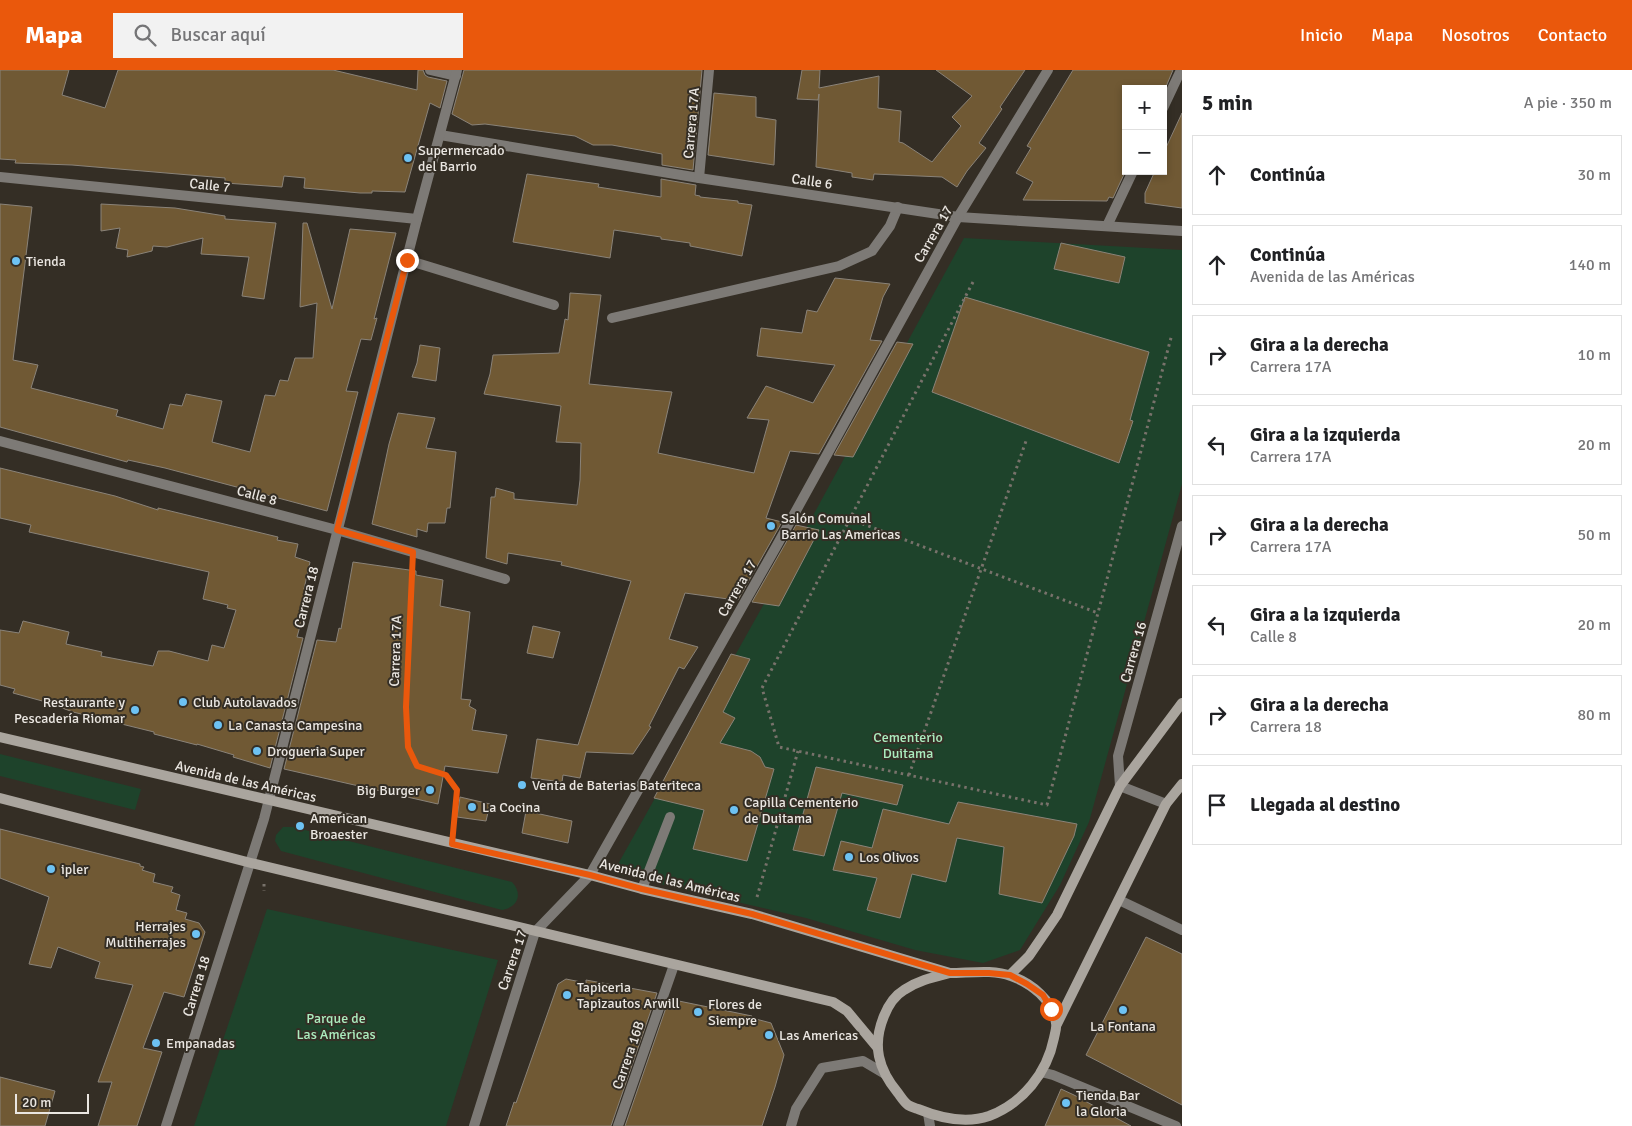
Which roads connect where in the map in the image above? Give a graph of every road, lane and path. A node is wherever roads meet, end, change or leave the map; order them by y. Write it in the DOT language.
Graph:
graph roads {
  1 [pos="430,70"];
  2 [pos="709,70"];
  3 [pos="1048,70"];
  4 [pos="1182,70"];
  5 [pos="457,73"];
  6 [pos="1167,100"];
  7 [pos="440,135"];
  8 [pos="1131,175"];
  9 [pos="0,177"];
  10 [pos="700,178"];
  11 [pos="898,207"];
  12 [pos="958,217"];
  13 [pos="417,219"];
  14 [pos="1107,226"];
  15 [pos="1182,231"];
  16 [pos="407,260"];
  17 [pos="973,282"];
  18 [pos="554,305"];
  19 [pos="612,318"];
  20 [pos="1172,334"];
  21 [pos="0,441"];
  22 [pos="1026,441"];
  23 [pos="850,518"];
  24 [pos="1182,526"];
  25 [pos="337,530"];
  26 [pos="413,552"];
  27 [pos="982,568"];
  28 [pos="505,579"];
  29 [pos="1098,613"];
  30 [pos="1182,703"];
  31 [pos="0,737"];
  32 [pos="798,751"];
  33 [pos="909,775"];
  34 [pos="1182,784"];
  35 [pos="1120,786"];
  36 [pos="0,798"];
  37 [pos="269,801"];
  38 [pos="1166,804"];
  39 [pos="670,816"];
  40 [pos="452,844"];
  41 [pos="251,863"];
  42 [pos="590,875"];
  43 [pos="642,889"];
  44 [pos="1119,900"];
  45 [pos="752,914"];
  46 [pos="1182,930"];
  47 [pos="535,932"];
  48 [pos="674,965"];
  49 [pos="950,973"];
  50 [pos="1010,975"];
  51 [pos="1057,1024"];
  52 [pos="877,1047"];
  53 [pos="1042,1072"];
  54 [pos="885,1074"];
  55 [pos="928,1113"];
  56 [pos="166,1126"];
  57 [pos="474,1126"];
  58 [pos="618,1126"];
  59 [pos="790,1126"];
  60 [pos="930,1126"];
  61 [pos="1176,1126"];
  1 -- 5 [label="street"];
  2 -- 10 [label="street, Carrera 17A"];
  3 -- 12 [label="street, Carrera 17"];
  4 -- 6 [label="street"];
  5 -- 7 [label="street, Carrera 18"];
  7 -- 10 [label="street, Calle 6"];
  7 -- 13 [label="street, Carrera 18"];
  8 -- 14 [label="street"];
  9 -- 13 [label="street, Calle 7"];
  10 -- 11 [label="street, Calle 6"];
  11 -- 12 [label="street, Calle 6"];
  11 -- 19 [label="street"];
  12 -- 14 [label="street, Calle 6"];
  12 -- 42 [label="street, Carrera 17"];
  13 -- 16 [label="street, Carrera 18"];
  14 -- 15 [label="street, Calle 6"];
  16 -- 18 [label="street"];
  16 -- 25 [label="street, Carrera 18"];
  17 -- 23 [label="path"];
  20 -- 29 [label="path"];
  21 -- 25 [label="street, Calle 8"];
  22 -- 27 [label="path"];
  23 -- 27 [label="path"];
  23 -- 32 [label="path"];
  24 -- 35 [label="street, Carrera 16"];
  25 -- 26 [label="street, Calle 8"];
  25 -- 37 [label="street, Carrera 18"];
  26 -- 28 [label="street, Calle 8"];
  26 -- 40 [label="path, Carrera 17A"];
  27 -- 29 [label="path"];
  27 -- 33 [label="path"];
  29 -- 33 [label="path"];
  30 -- 35 [label="main road, Carrera 16"];
  31 -- 37 [label="main road, Avenida de las Américas"];
  32 -- 33 [label="path"];
  32 -- 45 [label="path"];
  34 -- 38 [label="main road"];
  35 -- 38 [label="street"];
  35 -- 50 [label="main road, Carrera 16"];
  36 -- 41 [label="main road"];
  37 -- 40 [label="main road, Avenida de las Américas"];
  37 -- 41 [label="street, Carrera 18"];
  38 -- 44 [label="main road"];
  39 -- 43 [label="street"];
  40 -- 42 [label="main road, Avenida de las Américas"];
  41 -- 47 [label="main road"];
  41 -- 56 [label="street, Carrera 18"];
  42 -- 43 [label="main road, Avenida de las Américas"];
  42 -- 47 [label="street, Carrera 17"];
  43 -- 45 [label="main road, Avenida de las Américas"];
  44 -- 46 [label="street"];
  44 -- 51 [label="main road"];
  45 -- 49 [label="main road, Avenida de las Américas"];
  47 -- 48 [label="main road"];
  47 -- 57 [label="street, Carrera 17"];
  48 -- 52 [label="main road"];
  48 -- 58 [label="street, Carrera 16B"];
  49 -- 50 [label="main road"];
  49 -- 52 [label="main road"];
  50 -- 51 [label="main road"];
  51 -- 53 [label="main road"];
  52 -- 54 [label="main road"];
  53 -- 55 [label="main road"];
  53 -- 61 [label="street"];
  54 -- 55 [label="main road"];
  54 -- 59 [label="street"];
  55 -- 60 [label="street"];
}
